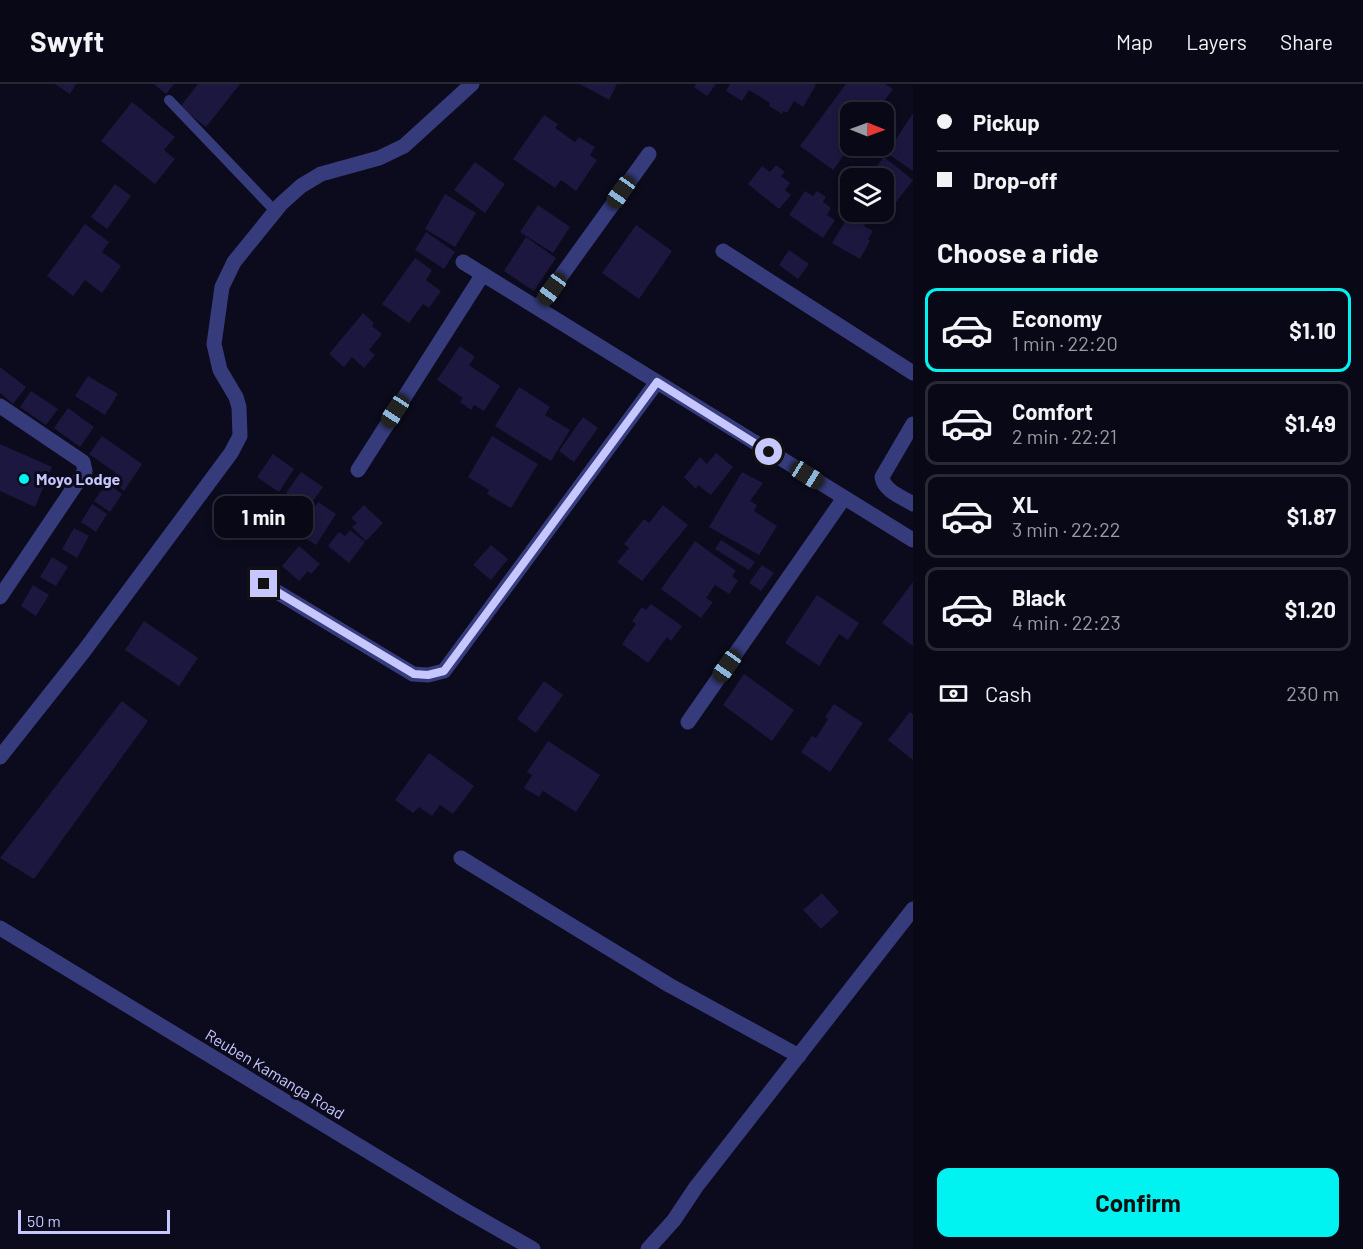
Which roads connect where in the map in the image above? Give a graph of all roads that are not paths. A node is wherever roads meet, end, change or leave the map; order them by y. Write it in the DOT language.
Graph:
graph roads {
  1 [pos="472,84"];
  2 [pos="169,100"];
  3 [pos="649,154"];
  4 [pos="275,211"];
  5 [pos="723,251"];
  6 [pos="463,262"];
  7 [pos="483,274"];
  8 [pos="538,308"];
  9 [pos="913,373"];
  10 [pos="657,382"];
  11 [pos="0,406"];
  12 [pos="913,424"];
  13 [pos="358,470"];
  14 [pos="844,498"];
  15 [pos="913,504"];
  16 [pos="913,540"];
  17 [pos="264,584"];
  18 [pos="0,597"];
  19 [pos="688,722"];
  20 [pos="0,757"];
  21 [pos="461,858"];
  22 [pos="913,909"];
  23 [pos="0,928"];
  24 [pos="799,1056"];
  25 [pos="533,1249"];
  26 [pos="648,1249"];
  1 -- 4 [label="street"];
  2 -- 4 [label="lane"];
  3 -- 8 [label="street"];
  4 -- 20 [label="street"];
  5 -- 9 [label="street"];
  6 -- 7 [label="street"];
  7 -- 8 [label="street"];
  7 -- 13 [label="street"];
  8 -- 10 [label="street"];
  10 -- 14 [label="street"];
  10 -- 17 [label="street"];
  11 -- 18 [label="street"];
  12 -- 15 [label="street"];
  14 -- 16 [label="street"];
  14 -- 19 [label="street"];
  21 -- 24 [label="street"];
  22 -- 24 [label="street"];
  23 -- 25 [label="street, Reuben Kamanga Road"];
  24 -- 26 [label="street"];
}
